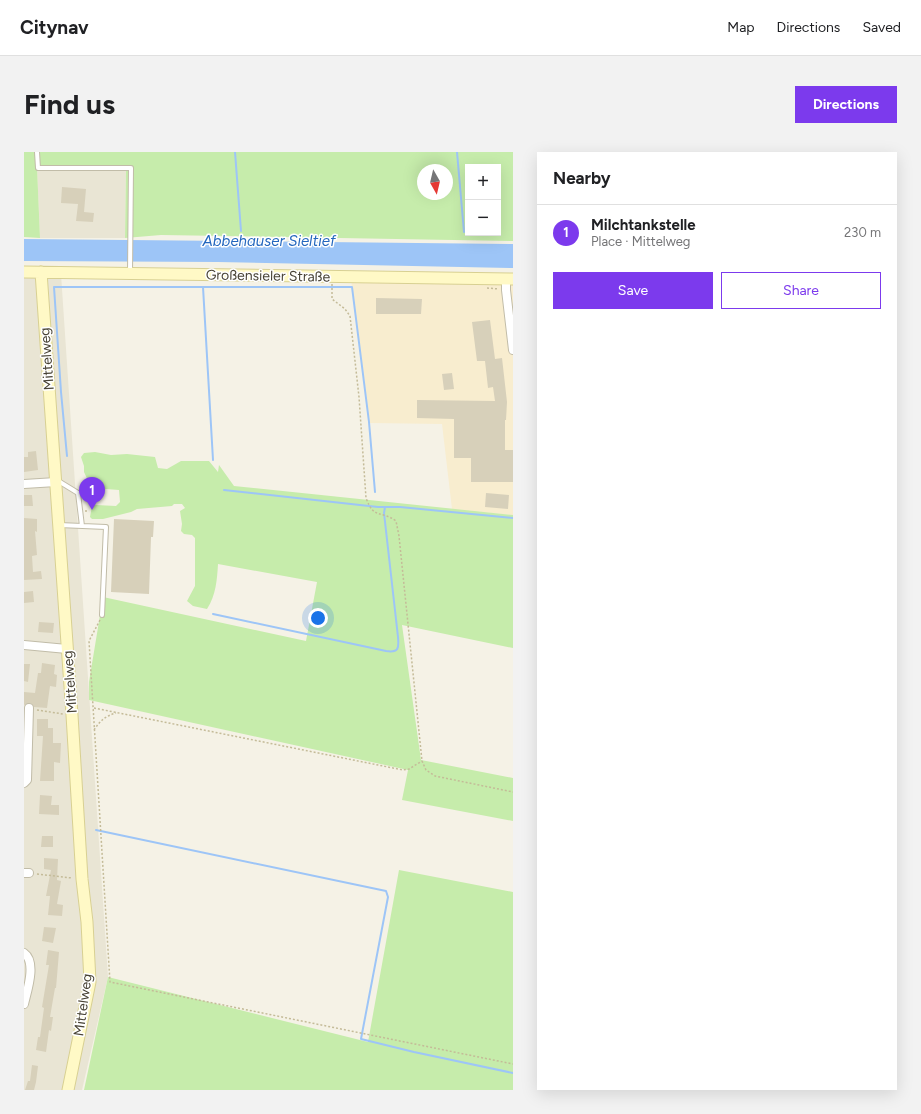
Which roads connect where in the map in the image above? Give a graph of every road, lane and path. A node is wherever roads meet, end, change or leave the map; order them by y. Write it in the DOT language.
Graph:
graph roads {
  1 [pos="37,152"];
  2 [pos="130,269"];
  3 [pos="24,272"];
  4 [pos="41,272"];
  5 [pos="510,279"];
  6 [pos="331,291"];
  7 [pos="513,350"];
  8 [pos="56,482"];
  9 [pos="24,484"];
  10 [pos="59,525"];
  11 [pos="82,526"];
  12 [pos="102,615"];
  13 [pos="24,645"];
  14 [pos="67,649"];
  15 [pos="29,708"];
  16 [pos="93,708"];
  17 [pos="118,713"];
  18 [pos="72,715"];
  19 [pos="94,730"];
  20 [pos="422,762"];
  21 [pos="24,783"];
  22 [pos="513,792"];
  23 [pos="27,873"];
  24 [pos="82,879"];
  25 [pos="24,953"];
  26 [pos="24,1004"];
  27 [pos="513,1064"];
  28 [pos="68,1090"];
  1 -- 2 [label="lane"];
  2 -- 4 [label="street, Großensieler Straße"];
  2 -- 5 [label="street, Großensieler Straße"];
  3 -- 4 [label="street, Großensieler Straße"];
  4 -- 8 [label="street, Mittelweg"];
  5 -- 7 [label="street"];
  6 -- 20 [label="path"];
  8 -- 9 [label="street"];
  8 -- 10 [label="street, Mittelweg"];
  8 -- 11 [label="lane"];
  10 -- 11 [label="lane"];
  10 -- 14 [label="street, Mittelweg"];
  11 -- 12 [label="lane"];
  12 -- 16 [label="path"];
  13 -- 14 [label="street"];
  14 -- 18 [label="street, Mittelweg"];
  15 -- 18 [label="path"];
  15 -- 21 [label="street"];
  16 -- 17 [label="path"];
  16 -- 19 [label="path"];
  17 -- 19 [label="path"];
  17 -- 20 [label="path"];
  18 -- 24 [label="street, Mittelweg"];
  19 -- 27 [label="path"];
  20 -- 22 [label="path"];
  23 -- 24 [label="path"];
  24 -- 28 [label="street, Mittelweg"];
  25 -- 26 [label="street"];
}
